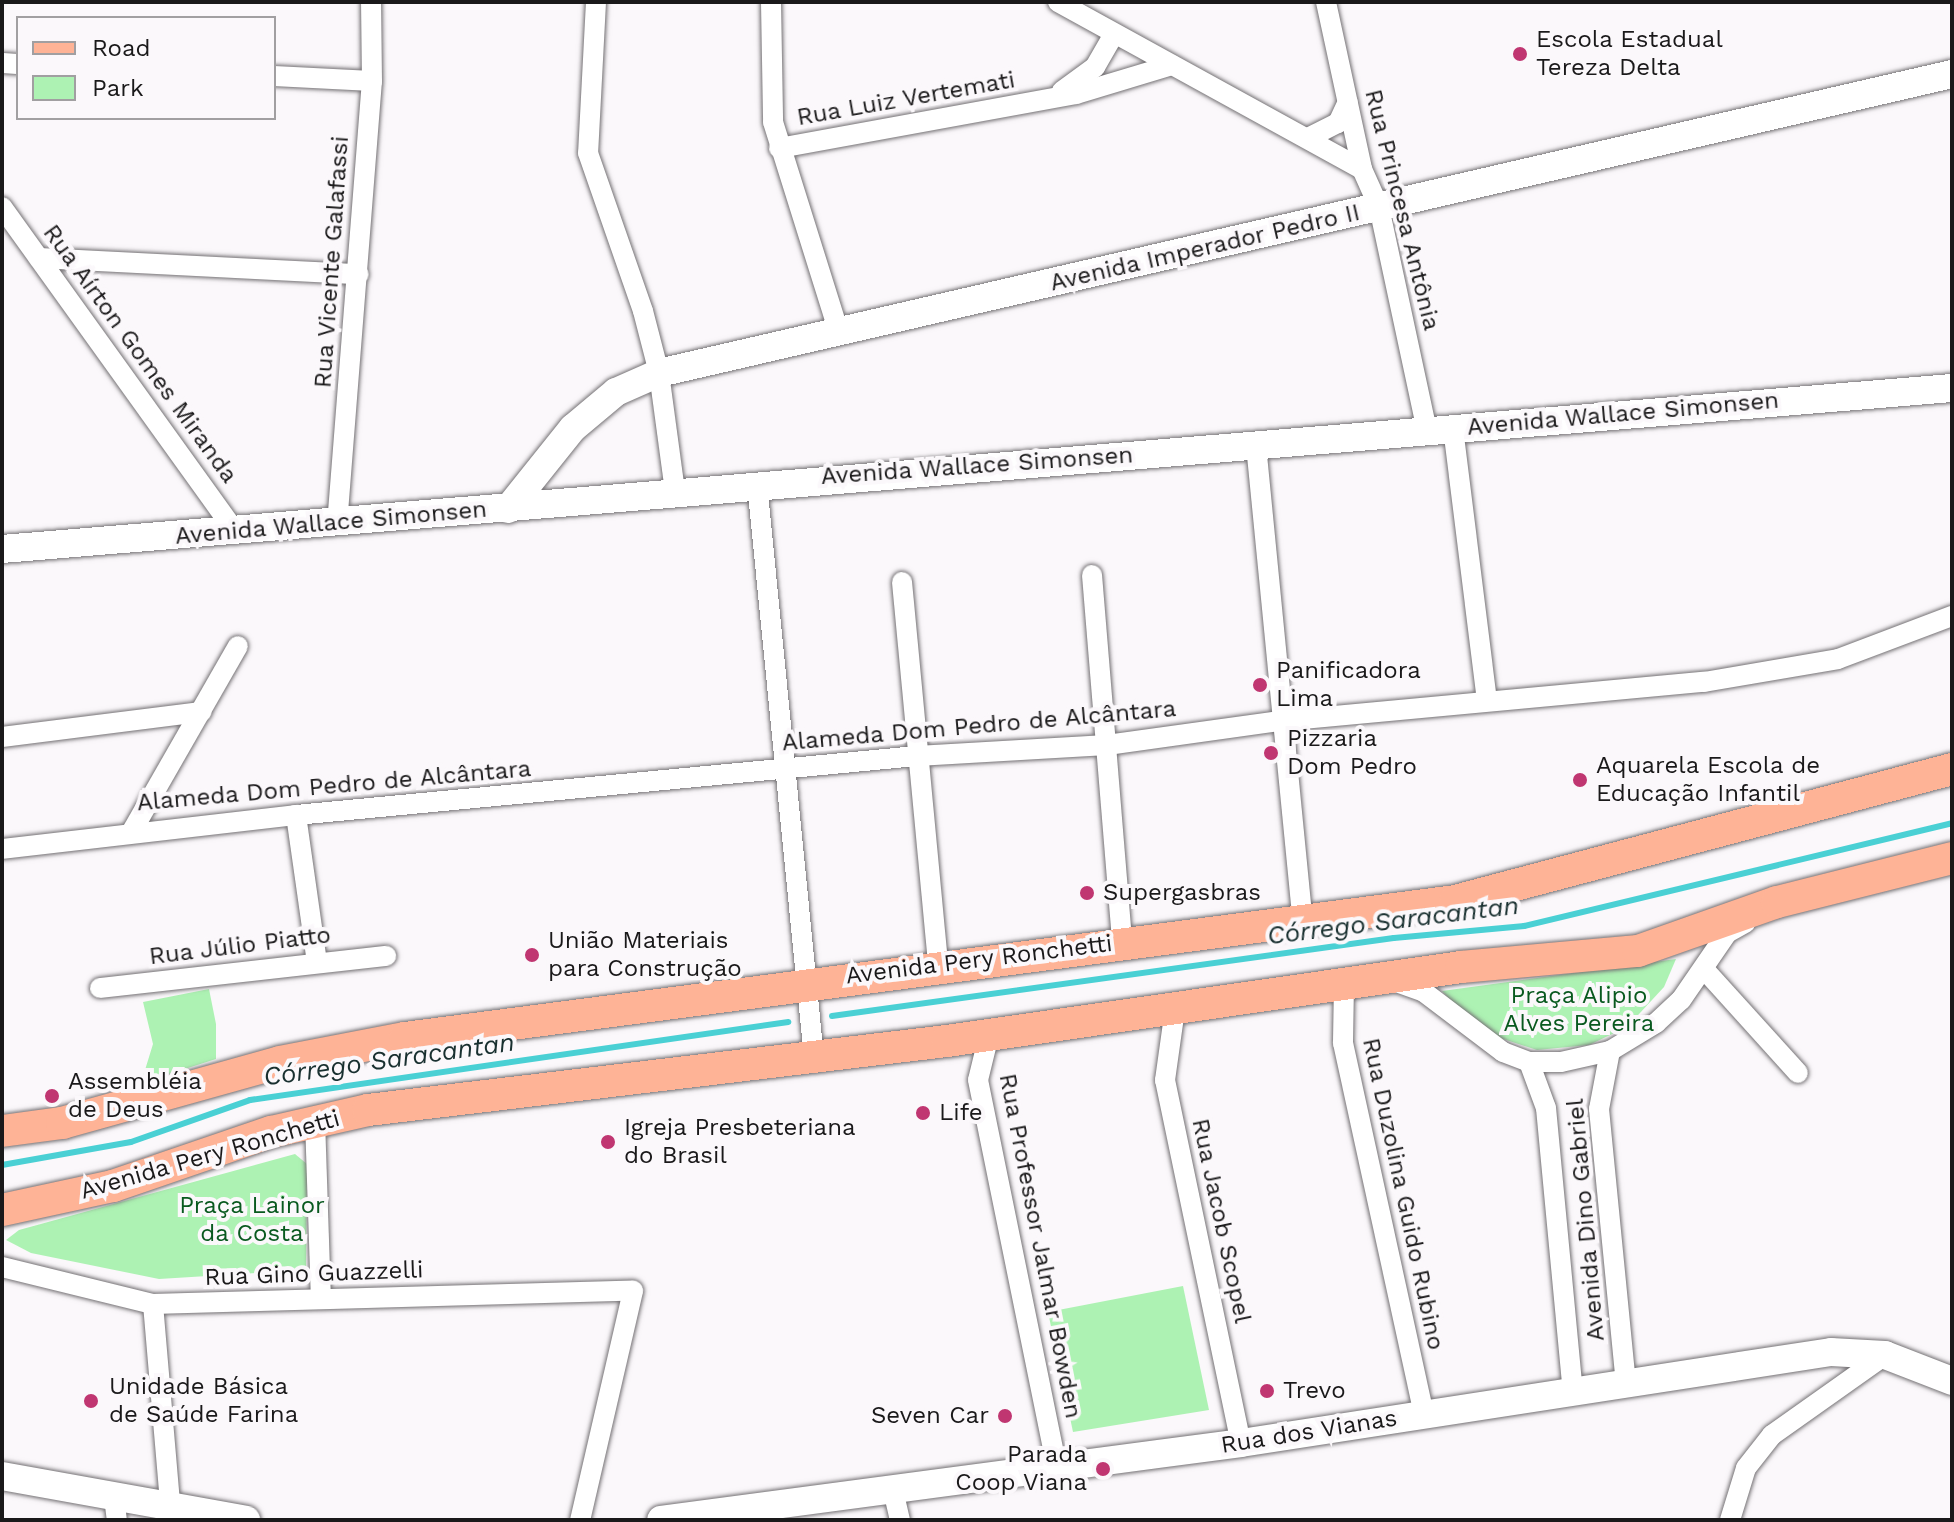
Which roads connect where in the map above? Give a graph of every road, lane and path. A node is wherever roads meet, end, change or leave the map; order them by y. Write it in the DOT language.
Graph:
graph roads {
  1 [pos="371,2"];
  2 [pos="596,2"];
  3 [pos="771,2"];
  4 [pos="1058,2"];
  5 [pos="1326,2"];
  6 [pos="1114,34"];
  7 [pos="1172,65"];
  8 [pos="1952,74"];
  9 [pos="276,76"];
  10 [pos="372,81"];
  11 [pos="1042,100"];
  12 [pos="1348,102"];
  13 [pos="1308,138"];
  14 [pos="779,148"];
  15 [pos="1362,169"];
  16 [pos="2,207"];
  17 [pos="1379,207"];
  18 [pos="39,258"];
  19 [pos="359,274"];
  20 [pos="839,333"];
  21 [pos="659,373"];
  22 [pos="1952,388"];
  23 [pos="1440,429"];
  24 [pos="1256,445"];
  25 [pos="757,483"];
  26 [pos="675,492"];
  27 [pos="508,509"];
  28 [pos="337,525"];
  29 [pos="235,531"];
  30 [pos="2,549"];
  31 [pos="1092,575"];
  32 [pos="902,582"];
  33 [pos="1952,616"];
  34 [pos="238,646"];
  35 [pos="1487,701"];
  36 [pos="201,712"];
  37 [pos="1280,721"];
  38 [pos="2,737"];
  39 [pos="1107,745"];
  40 [pos="917,756"];
  41 [pos="786,769"];
  42 [pos="1952,769"];
  43 [pos="296,815"];
  44 [pos="132,831"];
  45 [pos="2,849"];
  46 [pos="1952,858"];
  47 [pos="1866,883"];
  48 [pos="1303,921"];
  49 [pos="1122,943"];
  50 [pos="386,956"];
  51 [pos="317,963"];
  52 [pos="938,966"];
  53 [pos="1704,969"];
  54 [pos="1357,982"];
  55 [pos="100,988"];
  56 [pos="807,994"];
  57 [pos="1175,1009"];
  58 [pos="989,1035"];
  59 [pos="812,1046"];
  60 [pos="1610,1051"];
  61 [pos="1529,1062"];
  62 [pos="1798,1073"];
  63 [pos="315,1120"];
  64 [pos="2,1131"];
  65 [pos="2,1210"];
  66 [pos="2,1267"];
  67 [pos="321,1299"];
  68 [pos="153,1304"];
  69 [pos="1885,1355"];
  70 [pos="1952,1381"];
  71 [pos="1626,1385"];
  72 [pos="1573,1393"];
  73 [pos="1424,1415"];
  74 [pos="1241,1443"];
  75 [pos="1057,1468"];
  76 [pos="2,1476"];
  77 [pos="893,1490"];
  78 [pos="170,1504"];
  79 [pos="115,1509"];
  80 [pos="752,1515"];
  81 [pos="246,1520"];
  82 [pos="580,1520"];
  83 [pos="661,1520"];
  84 [pos="900,1520"];
  85 [pos="1730,1520"];
  1 -- 10 [label="street, Rua Vicente Galafassi"];
  2 -- 21 [label="street"];
  3 -- 14 [label="street"];
  4 -- 6 [label="street"];
  5 -- 12 [label="street, Rua Princesa Antônia"];
  6 -- 7 [label="street"];
  6 -- 11 [label="street, Rua Luiz Vertemati"];
  7 -- 11 [label="street, Rua Luiz Vertemati"];
  7 -- 13 [label="street"];
  8 -- 17 [label="street, Avenida Imperador Pedro II"];
  9 -- 10 [label="street"];
  10 -- 19 [label="street, Rua Vicente Galafassi"];
  11 -- 14 [label="street, Rua Luiz Vertemati"];
  12 -- 13 [label="street"];
  12 -- 15 [label="street, Rua Princesa Antônia"];
  13 -- 15 [label="street"];
  14 -- 20 [label="street"];
  15 -- 17 [label="street, Rua Princesa Antônia"];
  16 -- 18 [label="street, Rua Aírton Gomes Miranda"];
  17 -- 20 [label="street, Avenida Imperador Pedro II"];
  17 -- 23 [label="street, Rua Princesa Antônia"];
  18 -- 19 [label="street"];
  18 -- 29 [label="street, Rua Aírton Gomes Miranda"];
  19 -- 28 [label="street, Rua Vicente Galafassi"];
  20 -- 21 [label="street, Avenida Imperador Pedro II"];
  21 -- 26 [label="street"];
  21 -- 27 [label="street, Avenida Imperador Pedro II"];
  22 -- 23 [label="street, Avenida Wallace Simonsen"];
  23 -- 24 [label="street, Avenida Wallace Simonsen"];
  23 -- 35 [label="street, Rua Princesa Antônia"];
  24 -- 25 [label="street, Avenida Wallace Simonsen"];
  24 -- 37 [label="street"];
  25 -- 26 [label="street, Avenida Wallace Simonsen"];
  25 -- 41 [label="street"];
  26 -- 27 [label="street, Avenida Wallace Simonsen"];
  27 -- 28 [label="street, Avenida Wallace Simonsen"];
  28 -- 29 [label="street, Avenida Wallace Simonsen"];
  29 -- 30 [label="street, Avenida Wallace Simonsen"];
  31 -- 39 [label="street"];
  32 -- 40 [label="street"];
  33 -- 35 [label="street, Alameda Dom Pedro de Alcântara"];
  34 -- 36 [label="street"];
  35 -- 37 [label="street, Alameda Dom Pedro de Alcântara"];
  36 -- 38 [label="street"];
  36 -- 44 [label="street"];
  37 -- 39 [label="street, Alameda Dom Pedro de Alcântara"];
  37 -- 48 [label="street"];
  39 -- 40 [label="street, Alameda Dom Pedro de Alcântara"];
  39 -- 49 [label="street"];
  40 -- 41 [label="street, Alameda Dom Pedro de Alcântara"];
  40 -- 52 [label="street"];
  41 -- 43 [label="street, Alameda Dom Pedro de Alcântara"];
  41 -- 56 [label="street"];
  42 -- 48 [label="main road, Avenida Pery Ronchetti"];
  43 -- 44 [label="street, Alameda Dom Pedro de Alcântara"];
  43 -- 51 [label="street"];
  44 -- 45 [label="street, Alameda Dom Pedro de Alcântara"];
  46 -- 47 [label="main road, Avenida Pery Ronchetti"];
  47 -- 53 [label="street, Avenida Pery Ronchetti"];
  47 -- 54 [label="main road, Avenida Pery Ronchetti"];
  48 -- 49 [label="main road, Avenida Pery Ronchetti"];
  49 -- 52 [label="main road, Avenida Pery Ronchetti"];
  50 -- 51 [label="street, Rua Júlio Piatto"];
  51 -- 55 [label="street, Rua Júlio Piatto"];
  52 -- 56 [label="main road, Avenida Pery Ronchetti"];
  53 -- 60 [label="street, Avenida Pery Ronchetti"];
  53 -- 62 [label="street"];
  54 -- 57 [label="main road, Avenida Pery Ronchetti"];
  54 -- 61 [label="street, Avenida Pery Ronchetti"];
  54 -- 73 [label="street, Rua Duzolina Guido Rubino"];
  56 -- 59 [label="street"];
  56 -- 64 [label="main road, Avenida Pery Ronchetti"];
  57 -- 58 [label="main road, Avenida Pery Ronchetti"];
  57 -- 74 [label="street, Rua Jacob Scopel"];
  58 -- 59 [label="main road, Avenida Pery Ronchetti"];
  58 -- 75 [label="street, Rua Professor Jalmar Bowden"];
  59 -- 63 [label="main road, Avenida Pery Ronchetti"];
  60 -- 61 [label="street, Avenida Pery Ronchetti"];
  60 -- 71 [label="street, Avenida Dino Gabriel"];
  61 -- 72 [label="street, Avenida Dino Gabriel"];
  63 -- 65 [label="main road, Avenida Pery Ronchetti"];
  63 -- 67 [label="street"];
  66 -- 68 [label="street, Rua Gino Guazzelli"];
  67 -- 68 [label="street, Rua Gino Guazzelli"];
  67 -- 82 [label="street, Rua Gino Guazzelli"];
  68 -- 78 [label="street"];
  69 -- 70 [label="street, Rua dos Vianas"];
  69 -- 71 [label="street, Rua dos Vianas"];
  69 -- 85 [label="street"];
  71 -- 72 [label="street, Rua dos Vianas"];
  72 -- 73 [label="street, Rua dos Vianas"];
  73 -- 74 [label="street, Rua dos Vianas"];
  74 -- 75 [label="street, Rua dos Vianas"];
  75 -- 77 [label="street, Rua dos Vianas"];
  76 -- 79 [label="street"];
  77 -- 80 [label="street, Rua dos Vianas"];
  77 -- 84 [label="street"];
  78 -- 79 [label="street"];
  78 -- 81 [label="street"];
  80 -- 83 [label="street, Rua dos Vianas"];
}
